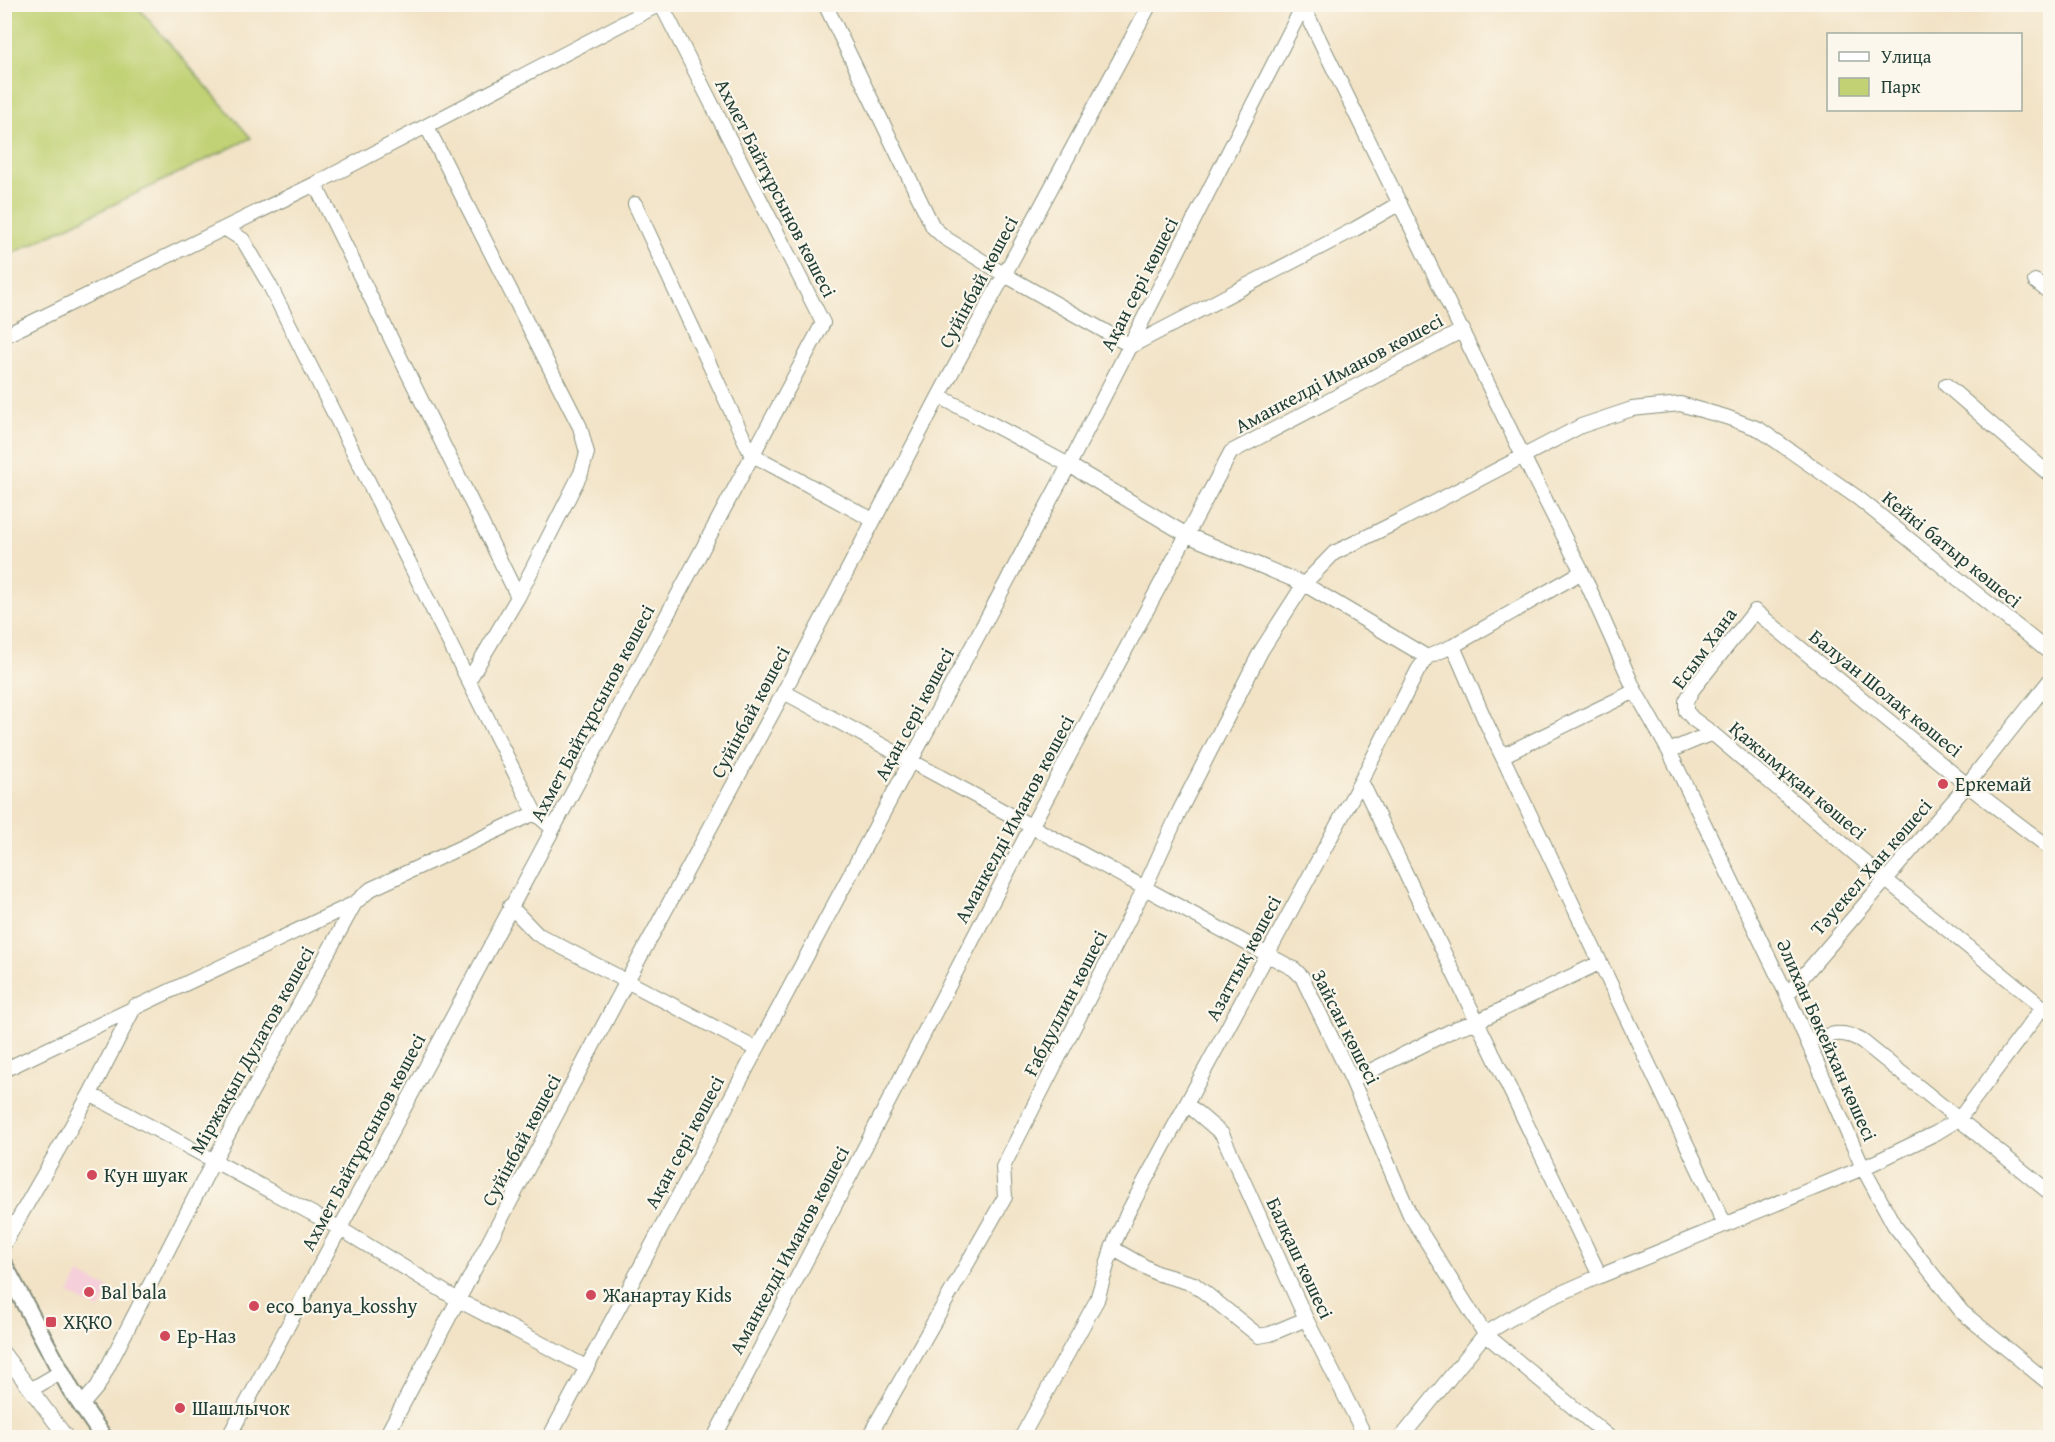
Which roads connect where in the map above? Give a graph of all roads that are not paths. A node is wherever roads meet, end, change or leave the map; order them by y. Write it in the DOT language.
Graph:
graph roads {
  1 [pos="660,4"];
  2 [pos="825,4"];
  3 [pos="1150,4"];
  4 [pos="1303,5"];
  5 [pos="428,127"];
  6 [pos="315,184"];
  7 [pos="1400,203"];
  8 [pos="635,204"];
  9 [pos="226,229"];
  10 [pos="1005,274"];
  11 [pos="2035,281"];
  12 [pos="2050,293"];
  13 [pos="1463,330"];
  14 [pos="4,336"];
  15 [pos="1131,346"];
  16 [pos="1946,385"];
  17 [pos="939,396"];
  18 [pos="751,454"];
  19 [pos="1523,456"];
  20 [pos="1069,465"];
  21 [pos="2050,475"];
  22 [pos="873,520"];
  23 [pos="1187,535"];
  24 [pos="1582,572"];
  25 [pos="1304,584"];
  26 [pos="518,597"];
  27 [pos="1755,611"];
  28 [pos="1453,646"];
  29 [pos="2050,653"];
  30 [pos="1427,657"];
  31 [pos="2050,680"];
  32 [pos="469,681"];
  33 [pos="1635,691"];
  34 [pos="784,692"];
  35 [pos="1712,733"];
  36 [pos="1669,751"];
  37 [pos="1502,756"];
  38 [pos="911,761"];
  39 [pos="1361,781"];
  40 [pos="1967,785"];
  41 [pos="535,813"];
  42 [pos="1031,827"];
  43 [pos="552,828"];
  44 [pos="2050,848"];
  45 [pos="1886,880"];
  46 [pos="1145,887"];
  47 [pos="355,903"];
  48 [pos="510,906"];
  49 [pos="1268,954"];
  50 [pos="1599,963"];
  51 [pos="627,981"];
  52 [pos="1787,995"];
  53 [pos="135,1006"];
  54 [pos="2047,1010"];
  55 [pos="1476,1022"];
  56 [pos="1807,1041"];
  57 [pos="756,1049"];
  58 [pos="4,1070"];
  59 [pos="1352,1080"];
  60 [pos="90,1094"];
  61 [pos="1187,1104"];
  62 [pos="1959,1119"];
  63 [pos="213,1162"];
  64 [pos="1863,1168"];
  65 [pos="2050,1193"];
  66 [pos="1725,1225"];
  67 [pos="339,1228"];
  68 [pos="4,1244"];
  69 [pos="1112,1248"];
  70 [pos="7,1276"];
  71 [pos="1600,1276"];
  72 [pos="458,1300"];
  73 [pos="1306,1319"];
  74 [pos="1485,1334"];
  75 [pos="4,1354"];
  76 [pos="586,1367"];
  77 [pos="61,1372"];
  78 [pos="2050,1384"];
  79 [pos="32,1389"];
  80 [pos="81,1406"];
  81 [pos="67,1437"];
  82 [pos="104,1437"];
  83 [pos="228,1437"];
  84 [pos="385,1437"];
  85 [pos="549,1437"];
  86 [pos="714,1437"];
  87 [pos="867,1437"];
  88 [pos="1021,1437"];
  89 [pos="1366,1437"];
  90 [pos="1401,1437"];
  91 [pos="1610,1437"];
  1 -- 5 [label="street"];
  1 -- 18 [label="street, Ахмет Байтұрсынов көшесі"];
  2 -- 10 [label="street"];
  3 -- 10 [label="street, Суйінбай көшесі"];
  4 -- 7 [label="street"];
  4 -- 15 [label="street, Ақан сері көшесі"];
  5 -- 6 [label="street"];
  5 -- 26 [label="street"];
  6 -- 9 [label="street"];
  6 -- 26 [label="street"];
  7 -- 13 [label="street"];
  7 -- 15 [label="street"];
  8 -- 18 [label="street"];
  9 -- 14 [label="street"];
  9 -- 32 [label="street"];
  10 -- 15 [label="street"];
  10 -- 17 [label="street, Суйінбай көшесі"];
  11 -- 12 [label="street"];
  13 -- 19 [label="street"];
  13 -- 23 [label="street, Аманкелді Иманов көшесі"];
  15 -- 20 [label="street, Ақан сері көшесі"];
  16 -- 21 [label="street"];
  17 -- 20 [label="street"];
  17 -- 22 [label="street, Суйінбай көшесі"];
  18 -- 22 [label="street"];
  18 -- 43 [label="street, Ахмет Байтұрсынов көшесі"];
  19 -- 24 [label="street"];
  19 -- 25 [label="street, Ғабдуллин көшесі"];
  19 -- 29 [label="street, Кейкі батыр көшесі"];
  20 -- 23 [label="street"];
  20 -- 38 [label="street, Ақан сері көшесі"];
  22 -- 34 [label="street, Суйінбай көшесі"];
  23 -- 25 [label="street"];
  23 -- 42 [label="street, Аманкелді Иманов көшесі"];
  24 -- 28 [label="street"];
  24 -- 33 [label="street"];
  25 -- 30 [label="street"];
  25 -- 46 [label="street, Ғабдуллин көшесі"];
  26 -- 32 [label="street"];
  27 -- 35 [label="street, Есым Хана"];
  27 -- 40 [label="street, Балуан Шолақ көшесі"];
  28 -- 30 [label="street"];
  28 -- 37 [label="street"];
  30 -- 39 [label="street, Азаттық көшесі"];
  31 -- 40 [label="street, Тәуекел Хан көшесі"];
  32 -- 41 [label="street"];
  33 -- 36 [label="street"];
  33 -- 37 [label="street"];
  34 -- 38 [label="street, Зайсан көшесі"];
  34 -- 51 [label="street, Суйінбай көшесі"];
  35 -- 36 [label="street, Қажымұқан көшесі"];
  35 -- 45 [label="street, Қажымұқан көшесі"];
  36 -- 52 [label="street, Әлихан Бөкейхан көшесі"];
  37 -- 50 [label="street"];
  38 -- 42 [label="street, Зайсан көшесі"];
  38 -- 57 [label="street, Ақан сері көшесі"];
  39 -- 49 [label="street, Азаттық көшесі"];
  39 -- 55 [label="street"];
  40 -- 44 [label="street, Балуан Шолақ көшесі"];
  40 -- 45 [label="street, Тәуекел Хан көшесі"];
  41 -- 43 [label="street"];
  41 -- 47 [label="street"];
  42 -- 46 [label="street, Зайсан көшесі"];
  42 -- 86 [label="street, Аманкелді Иманов көшесі"];
  43 -- 48 [label="street, Ахмет Байтұрсынов көшесі"];
  45 -- 52 [label="street, Тәуекел Хан көшесі"];
  45 -- 54 [label="street, Қажымұқан көшесі"];
  46 -- 49 [label="street, Зайсан көшесі"];
  46 -- 87 [label="street, Ғабдуллин көшесі"];
  47 -- 53 [label="street"];
  47 -- 63 [label="street, Міржақып Дулатов көшесі"];
  48 -- 51 [label="street"];
  48 -- 67 [label="street, Ахмет Байтұрсынов көшесі"];
  49 -- 59 [label="street, Зайсан көшесі"];
  49 -- 61 [label="street, Азаттық көшесі"];
  50 -- 55 [label="street"];
  50 -- 66 [label="street"];
  51 -- 57 [label="street"];
  51 -- 72 [label="street, Суйінбай көшесі"];
  52 -- 56 [label="street, Әлихан Бөкейхан көшесі"];
  53 -- 58 [label="street"];
  53 -- 60 [label="street"];
  54 -- 62 [label="street"];
  55 -- 59 [label="street"];
  55 -- 71 [label="street"];
  56 -- 62 [label="street"];
  56 -- 64 [label="street, Әлихан Бөкейхан көшесі"];
  57 -- 76 [label="street, Ақан сері көшесі"];
  59 -- 74 [label="street, Зайсан көшесі"];
  60 -- 63 [label="street"];
  60 -- 68 [label="street"];
  61 -- 69 [label="street, Азаттық көшесі"];
  61 -- 73 [label="street, Балқаш көшесі"];
  62 -- 64 [label="street"];
  62 -- 65 [label="street"];
  63 -- 67 [label="street"];
  63 -- 80 [label="street, Міржақып Дулатов көшесі"];
  64 -- 66 [label="street, Әлихан Бөкейхан көшесі"];
  64 -- 78 [label="street"];
  66 -- 71 [label="street, Әлихан Бөкейхан көшесі"];
  67 -- 72 [label="street"];
  67 -- 83 [label="street, Ахмет Байтұрсынов көшесі"];
  69 -- 73 [label="street"];
  69 -- 88 [label="street, Азаттық көшесі"];
  70 -- 77 [label="main road"];
  71 -- 74 [label="street, Әлихан Бөкейхан көшесі"];
  72 -- 76 [label="street"];
  72 -- 84 [label="street, Суйінбай көшесі"];
  73 -- 89 [label="street, Балқаш көшесі"];
  74 -- 90 [label="street"];
  74 -- 91 [label="street, Зайсан көшесі"];
  75 -- 79 [label="street"];
  76 -- 85 [label="street, Ақан сері көшесі"];
  77 -- 79 [label="street"];
  77 -- 80 [label="main road"];
  79 -- 81 [label="street"];
  80 -- 82 [label="main road"];
}
